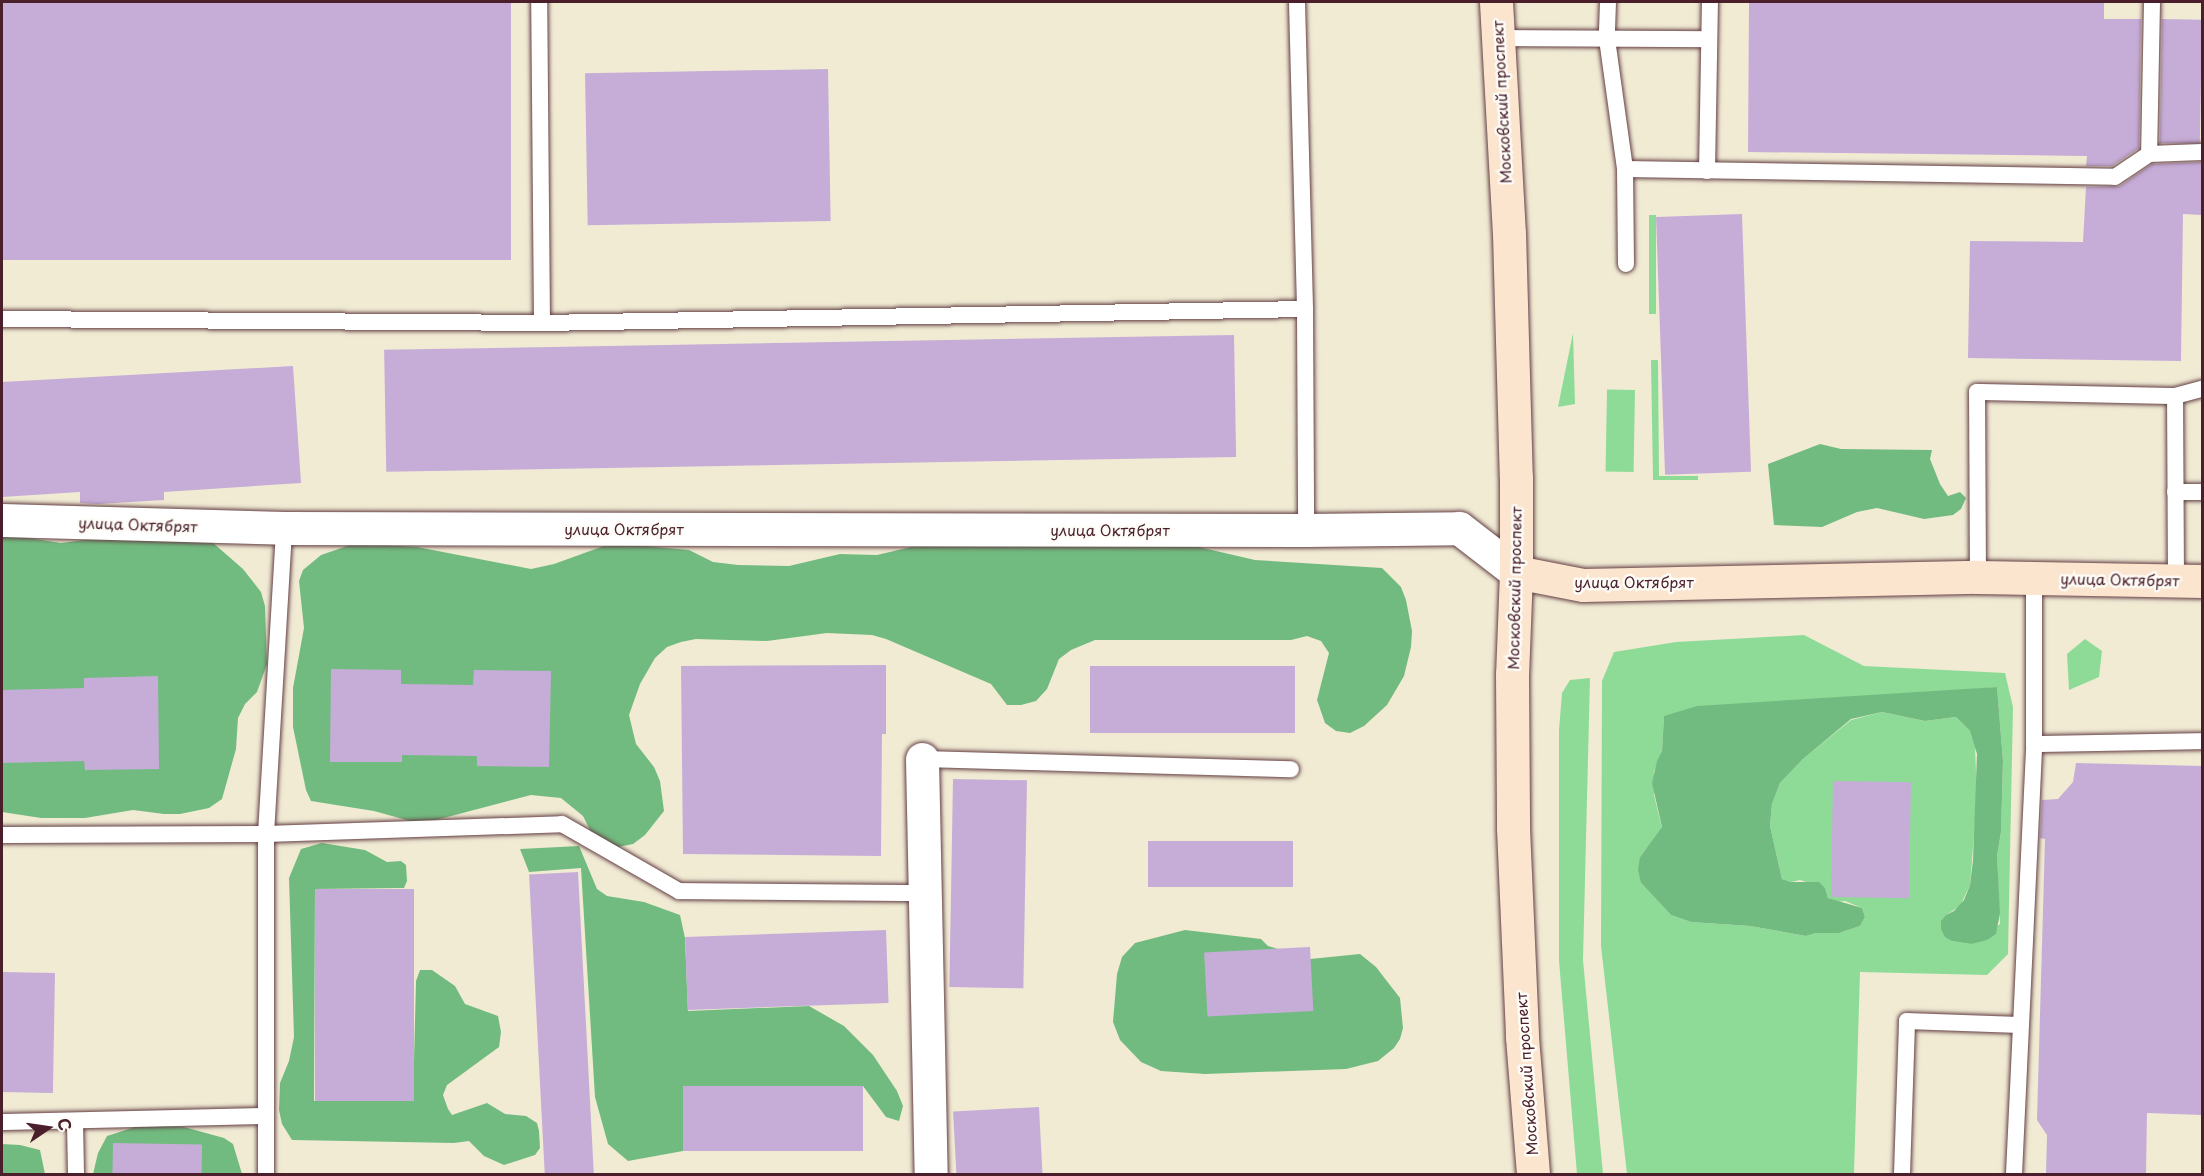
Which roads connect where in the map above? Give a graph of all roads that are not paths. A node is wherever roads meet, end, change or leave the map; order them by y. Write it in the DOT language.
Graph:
graph roads {
  1 [pos="539,2"];
  2 [pos="1297,2"];
  3 [pos="1496,2"];
  4 [pos="1608,2"];
  5 [pos="1710,2"];
  6 [pos="2152,2"];
  7 [pos="1496,38"];
  8 [pos="1607,39"];
  9 [pos="1709,39"];
  10 [pos="2202,152"];
  11 [pos="2149,154"];
  12 [pos="1625,169"];
  13 [pos="1707,171"];
  14 [pos="1626,264"];
  15 [pos="1305,309"];
  16 [pos="2,319"];
  17 [pos="542,323"];
  18 [pos="2202,390"];
  19 [pos="2175,396"];
  20 [pos="2175,492"];
  21 [pos="2202,492"];
  22 [pos="2,520"];
  23 [pos="284,528"];
  24 [pos="1306,530"];
  25 [pos="1516,572"];
  26 [pos="1978,577"];
  27 [pos="2034,578"];
  28 [pos="2189,581"];
  29 [pos="2202,741"];
  30 [pos="2034,744"];
  31 [pos="922,759"];
  32 [pos="1291,769"];
  33 [pos="266,834"];
  34 [pos="2,835"];
  35 [pos="925,893"];
  36 [pos="2019,1025"];
  37 [pos="265,1116"];
  38 [pos="2,1122"];
  39 [pos="75,1122"];
  40 [pos="76,1174"];
  41 [pos="266,1174"];
  42 [pos="931,1174"];
  43 [pos="1533,1174"];
  44 [pos="1902,1174"];
  45 [pos="2014,1174"];
  1 -- 17 [label="lane"];
  2 -- 15 [label="lane"];
  3 -- 7 [label="main road, Московский проспект"];
  4 -- 8 [label="lane"];
  5 -- 9 [label="lane"];
  6 -- 11 [label="lane"];
  7 -- 8 [label="lane"];
  7 -- 25 [label="main road, Московский проспект"];
  8 -- 9 [label="lane"];
  8 -- 12 [label="lane"];
  9 -- 13 [label="lane"];
  10 -- 11 [label="lane"];
  11 -- 13 [label="lane"];
  12 -- 13 [label="lane"];
  12 -- 14 [label="lane"];
  15 -- 17 [label="lane"];
  15 -- 24 [label="lane"];
  16 -- 17 [label="lane"];
  18 -- 19 [label="lane"];
  19 -- 20 [label="lane"];
  19 -- 26 [label="lane"];
  20 -- 21 [label="lane"];
  20 -- 28 [label="lane"];
  22 -- 23 [label="street, улица Октябрят"];
  23 -- 24 [label="street, улица Октябрят"];
  23 -- 33 [label="lane"];
  24 -- 25 [label="street, улица Октябрят"];
  25 -- 26 [label="main road, улица Октябрят"];
  25 -- 43 [label="main road, Московский проспект"];
  26 -- 27 [label="main road, улица Октябрят"];
  27 -- 28 [label="main road, улица Октябрят"];
  27 -- 30 [label="lane"];
  29 -- 30 [label="lane"];
  30 -- 36 [label="lane"];
  31 -- 32 [label="lane"];
  31 -- 35 [label="street"];
  33 -- 34 [label="lane"];
  33 -- 35 [label="lane"];
  33 -- 37 [label="lane"];
  35 -- 42 [label="street"];
  36 -- 44 [label="lane"];
  36 -- 45 [label="lane"];
  37 -- 39 [label="lane"];
  37 -- 41 [label="lane"];
  38 -- 39 [label="lane"];
  39 -- 40 [label="lane"];
}
